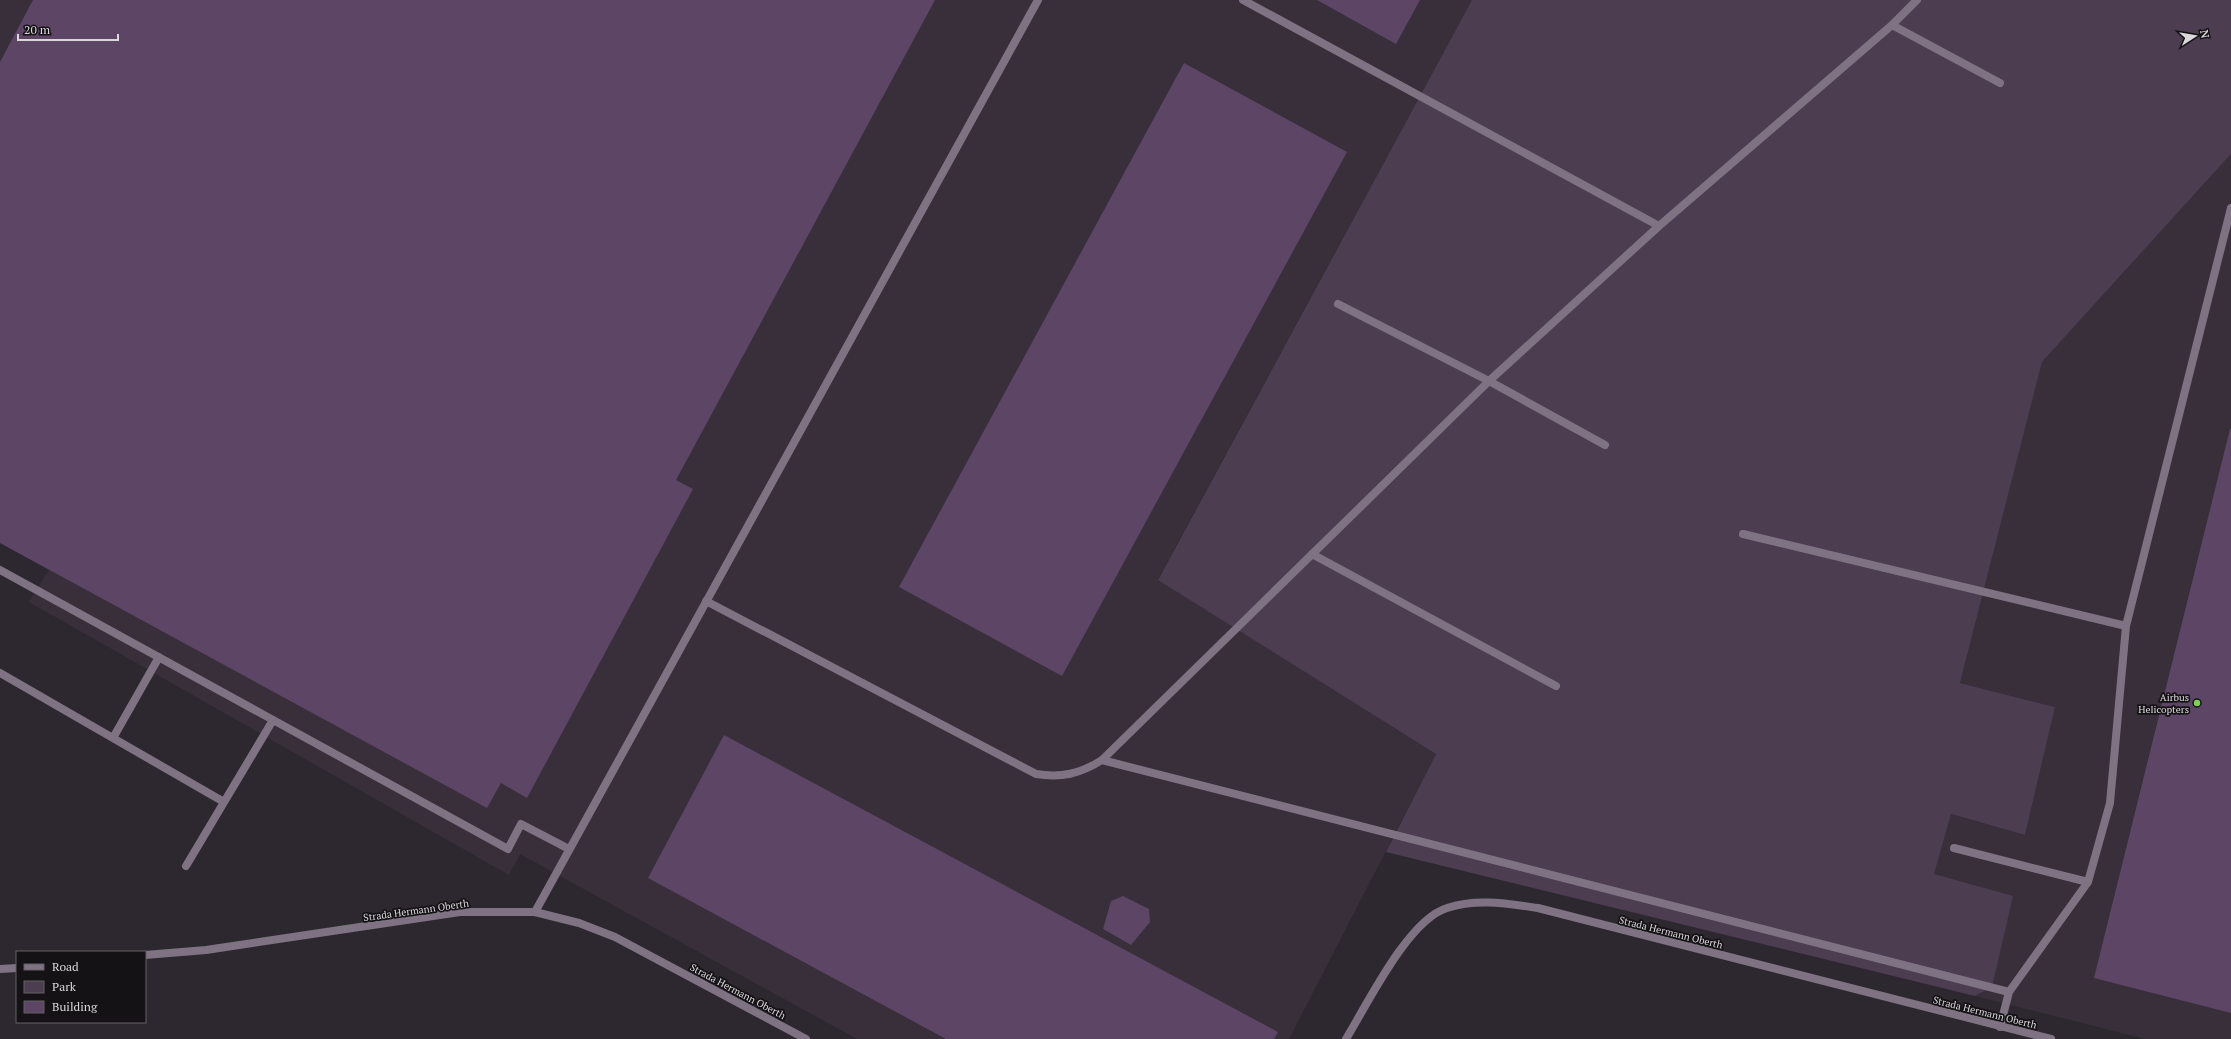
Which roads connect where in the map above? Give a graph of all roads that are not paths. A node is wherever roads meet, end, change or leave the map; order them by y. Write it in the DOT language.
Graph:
graph roads {
  1 [pos="1038,0"];
  2 [pos="1244,0"];
  3 [pos="1917,0"];
  4 [pos="1892,25"];
  5 [pos="2000,83"];
  6 [pos="2231,208"];
  7 [pos="1659,226"];
  8 [pos="1338,304"];
  9 [pos="1489,381"];
  10 [pos="1606,445"];
  11 [pos="1743,534"];
  12 [pos="1312,554"];
  13 [pos="0,570"];
  14 [pos="706,601"];
  15 [pos="2126,626"];
  16 [pos="159,658"];
  17 [pos="0,673"];
  18 [pos="1556,686"];
  19 [pos="272,720"];
  20 [pos="112,738"];
  21 [pos="1102,760"];
  22 [pos="224,802"];
  23 [pos="1954,848"];
  24 [pos="569,849"];
  25 [pos="186,866"];
  26 [pos="2088,882"];
  27 [pos="535,912"];
  28 [pos="146,956"];
  29 [pos="16,968"];
  30 [pos="0,969"];
  31 [pos="2009,992"];
  32 [pos="2000,1026"];
  33 [pos="806,1039"];
  34 [pos="1346,1039"];
  35 [pos="2051,1039"];
  1 -- 14 [label="street"];
  2 -- 7 [label="street"];
  3 -- 4 [label="street"];
  4 -- 5 [label="street"];
  4 -- 7 [label="street"];
  6 -- 15 [label="street"];
  7 -- 9 [label="street"];
  8 -- 9 [label="street"];
  9 -- 10 [label="street"];
  9 -- 12 [label="street"];
  11 -- 15 [label="street"];
  12 -- 18 [label="street"];
  12 -- 21 [label="street"];
  13 -- 16 [label="street"];
  14 -- 21 [label="street"];
  14 -- 24 [label="street"];
  15 -- 26 [label="street"];
  16 -- 19 [label="street"];
  16 -- 20 [label="street"];
  17 -- 20 [label="street"];
  19 -- 22 [label="street"];
  19 -- 24 [label="street"];
  20 -- 22 [label="street"];
  21 -- 31 [label="street"];
  22 -- 25 [label="street"];
  23 -- 26 [label="street"];
  24 -- 27 [label="street"];
  26 -- 31 [label="street"];
  27 -- 28 [label="street, Strada Hermann Oberth"];
  27 -- 33 [label="street, Strada Hermann Oberth"];
  29 -- 30 [label="street"];
  31 -- 32 [label="street"];
  32 -- 34 [label="street, Strada Hermann Oberth"];
  32 -- 35 [label="street, Strada Hermann Oberth"];
}
